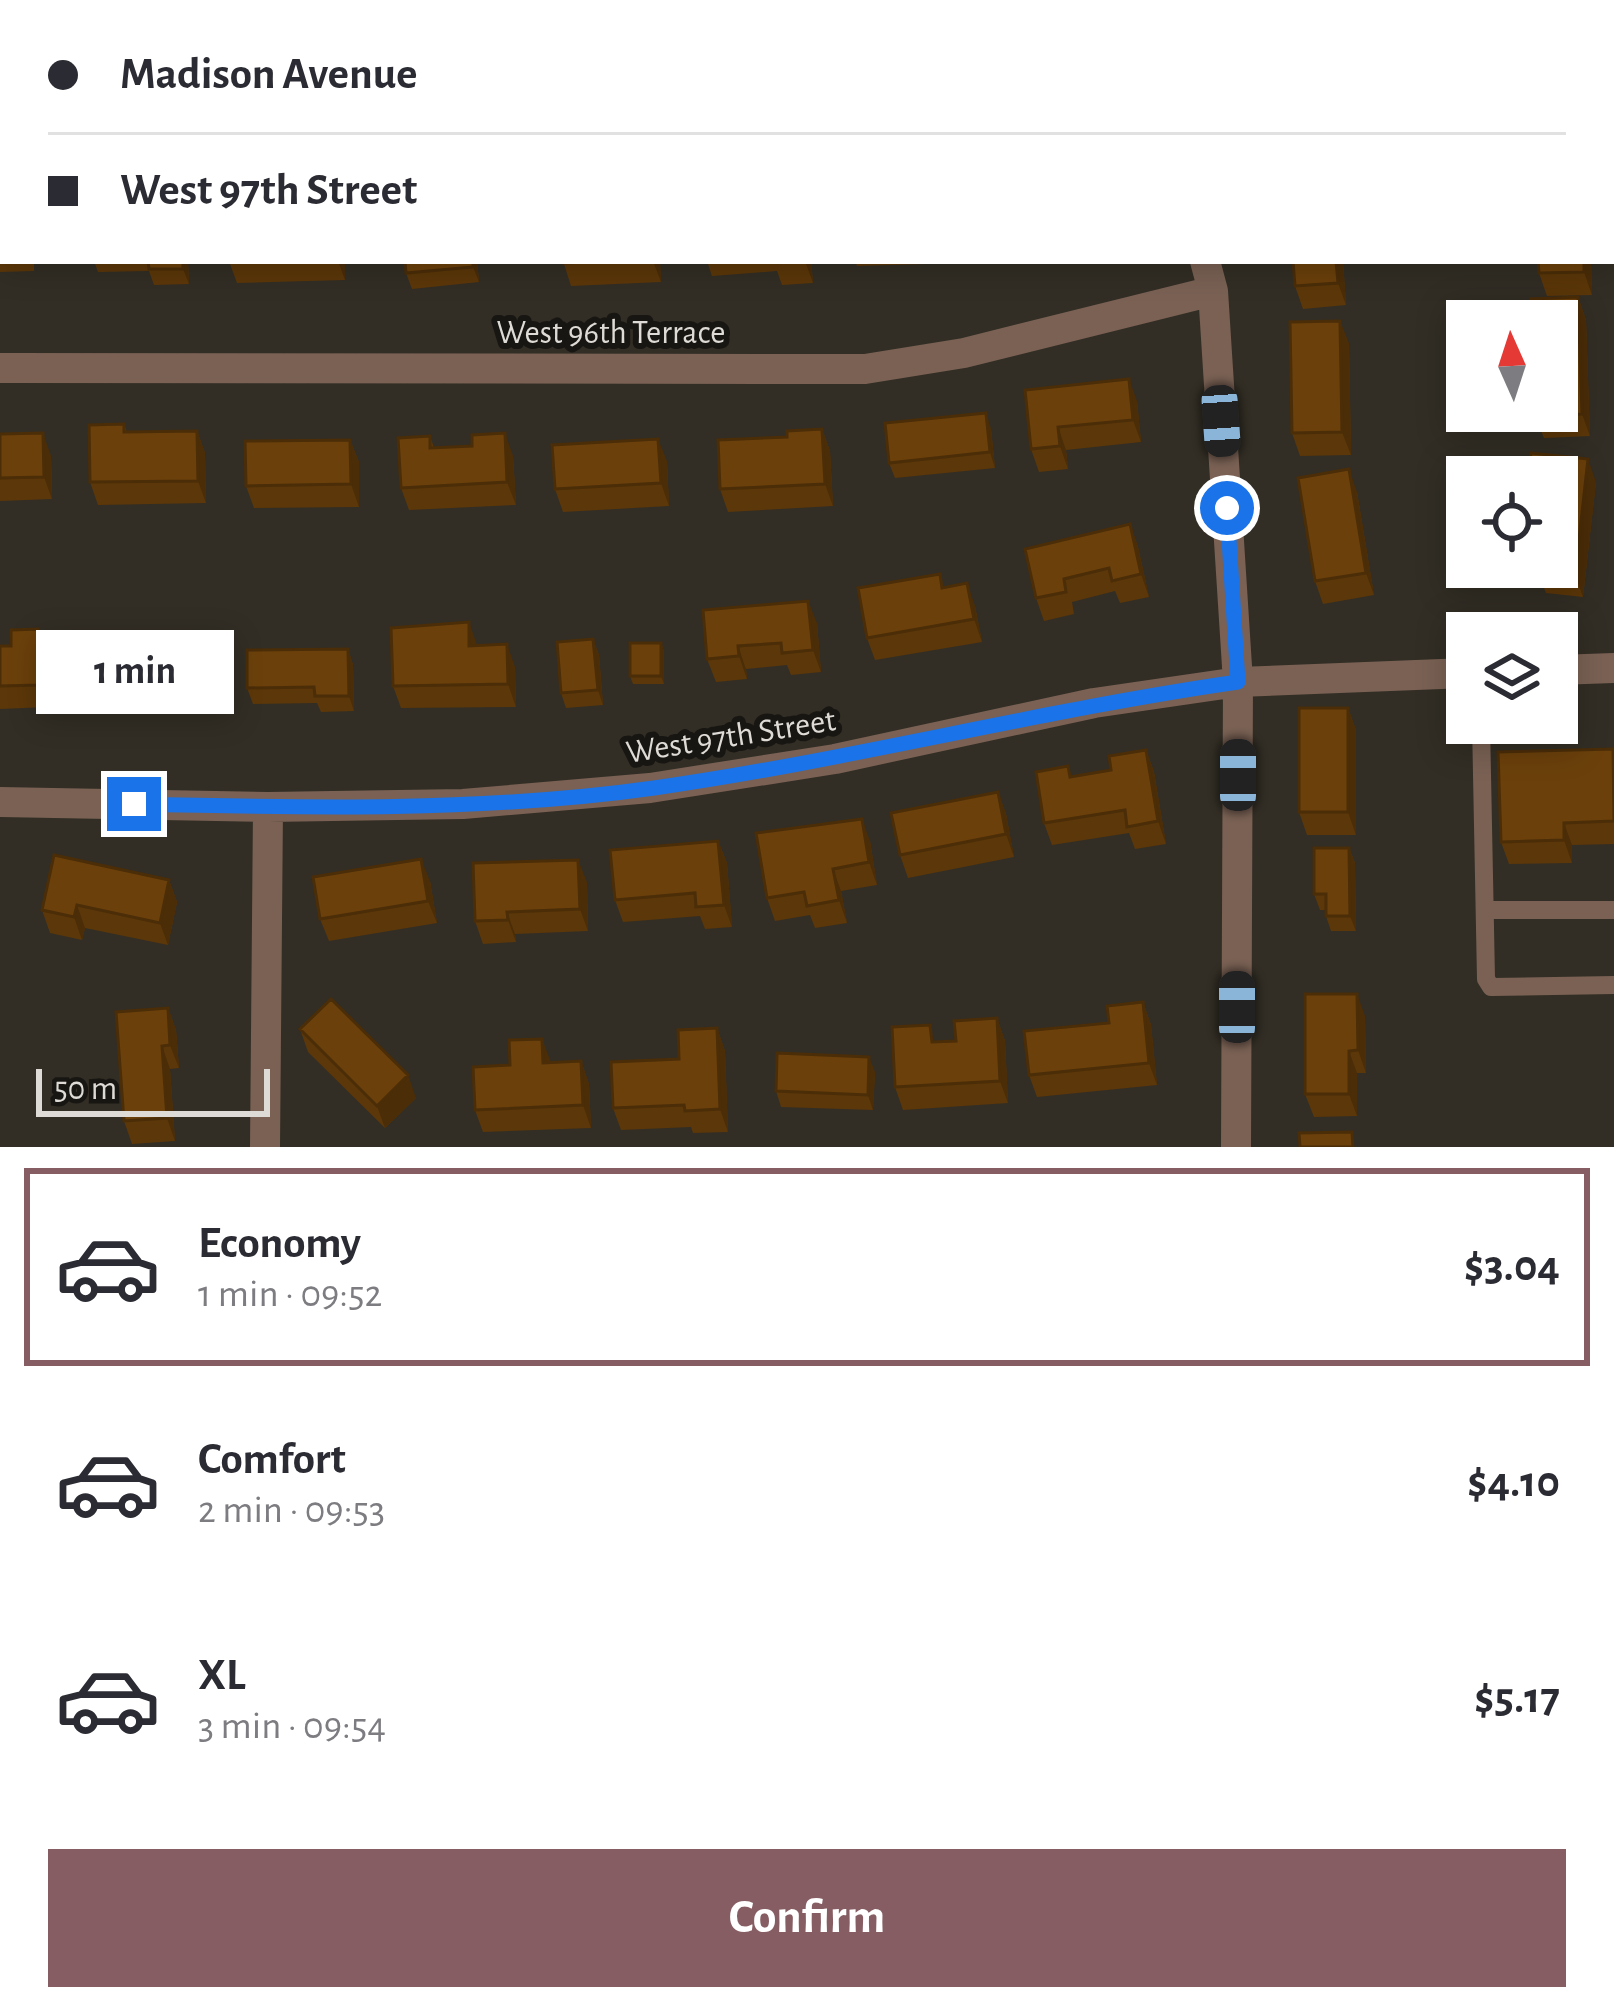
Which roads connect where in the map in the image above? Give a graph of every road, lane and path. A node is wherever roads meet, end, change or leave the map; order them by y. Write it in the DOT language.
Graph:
graph roads {
  1 [pos="1209,276"];
  2 [pos="0,368"];
  3 [pos="1614,668"];
  4 [pos="1578,669"];
  5 [pos="1446,674"];
  6 [pos="1238,682"];
  7 [pos="1481,744"];
  8 [pos="0,802"];
  9 [pos="268,807"];
  10 [pos="1485,910"];
  11 [pos="1614,910"];
  12 [pos="1614,985"];
  13 [pos="265,1147"];
  14 [pos="1236,1147"];
  1 -- 2 [label="street, West 96th Terrace"];
  1 -- 6 [label="street"];
  3 -- 4 [label="street"];
  5 -- 6 [label="street, West 97th Street"];
  6 -- 9 [label="street, West 97th Street"];
  6 -- 14 [label="street"];
  7 -- 10 [label="lane"];
  8 -- 9 [label="street, West 97th Street"];
  9 -- 13 [label="street"];
  10 -- 11 [label="lane"];
  10 -- 12 [label="lane"];
}
